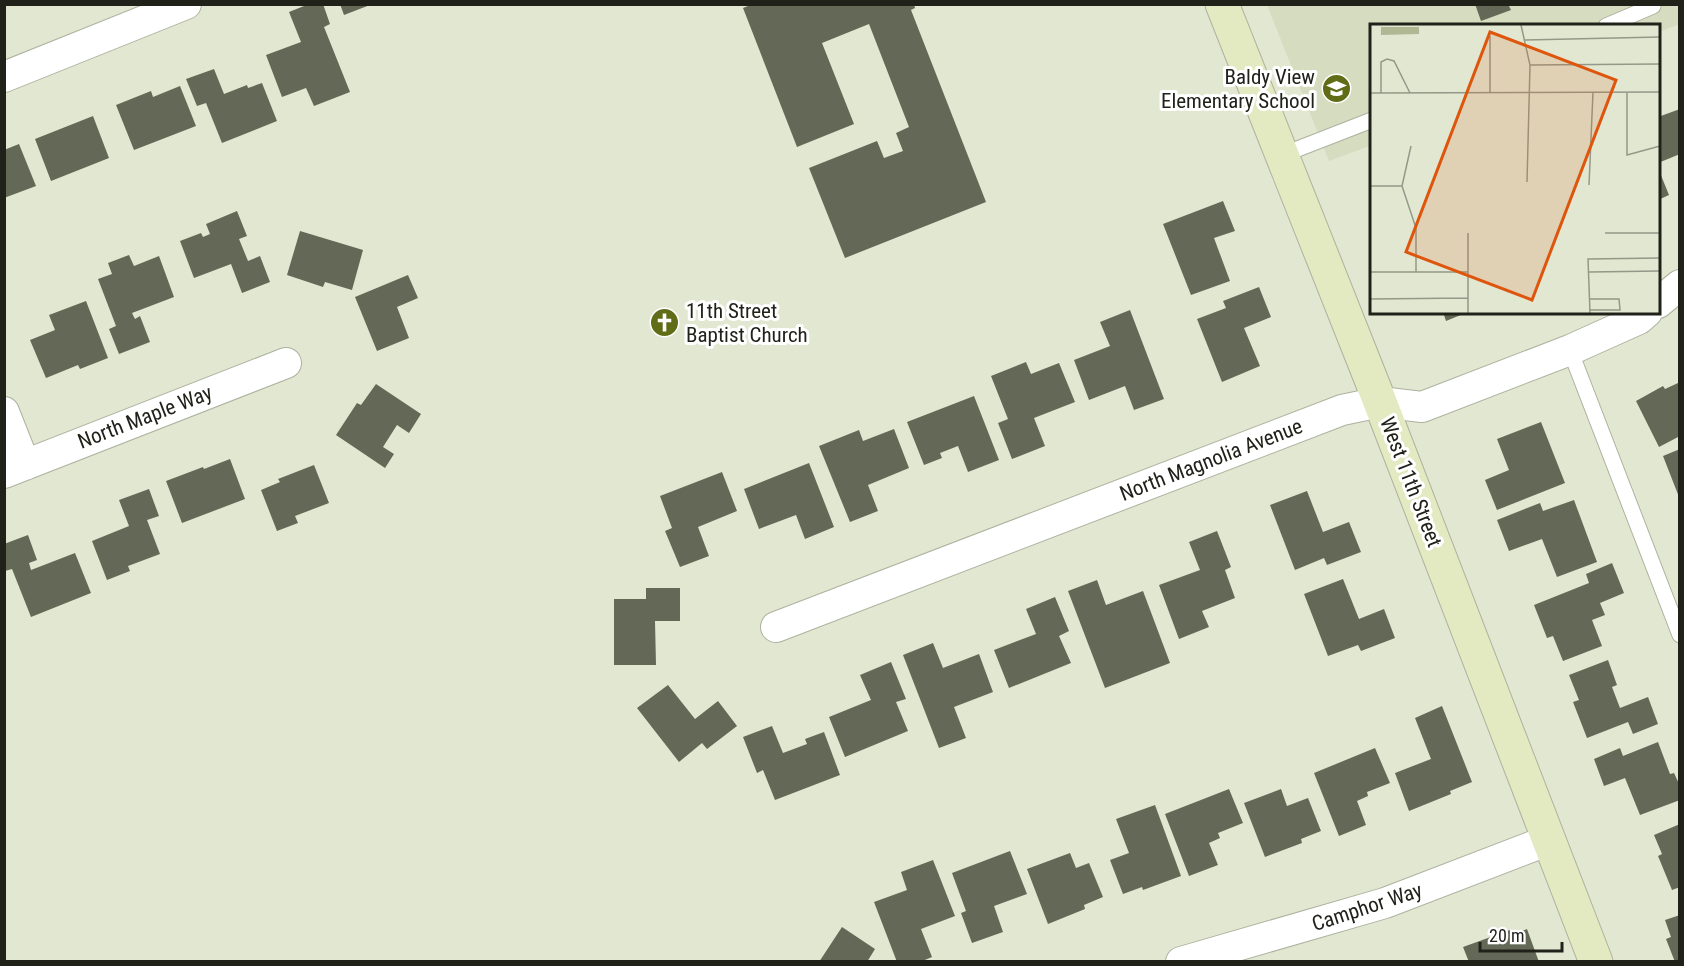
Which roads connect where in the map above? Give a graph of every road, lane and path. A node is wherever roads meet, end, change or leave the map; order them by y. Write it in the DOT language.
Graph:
graph roads {
  1 [pos="186,4"];
  2 [pos="1222,4"];
  3 [pos="1653,6"];
  4 [pos="1611,24"];
  5 [pos="4,76"];
  6 [pos="1370,121"];
  7 [pos="1282,155"];
  8 [pos="1680,285"];
  9 [pos="1660,302"];
  10 [pos="1645,314"];
  11 [pos="1570,350"];
  12 [pos="286,363"];
  13 [pos="1380,402"];
  14 [pos="4,412"];
  15 [pos="15,469"];
  16 [pos="776,627"];
  17 [pos="1680,635"];
  18 [pos="1549,840"];
  19 [pos="1181,962"];
  20 [pos="1596,962"];
  1 -- 5 [label="street"];
  2 -- 7 [label="street, West 11th Street"];
  3 -- 4 [label="lane"];
  6 -- 7 [label="lane"];
  7 -- 13 [label="street, West 11th Street"];
  8 -- 9 [label="street"];
  10 -- 11 [label="street, North Magnolia Avenue"];
  11 -- 13 [label="street, North Magnolia Avenue"];
  11 -- 17 [label="lane"];
  12 -- 15 [label="street, North Maple Way"];
  13 -- 16 [label="street, North Magnolia Avenue"];
  13 -- 18 [label="street, West 11th Street"];
  14 -- 15 [label="street"];
  18 -- 19 [label="street, Camphor Way"];
  18 -- 20 [label="street, West 11th Street"];
}
